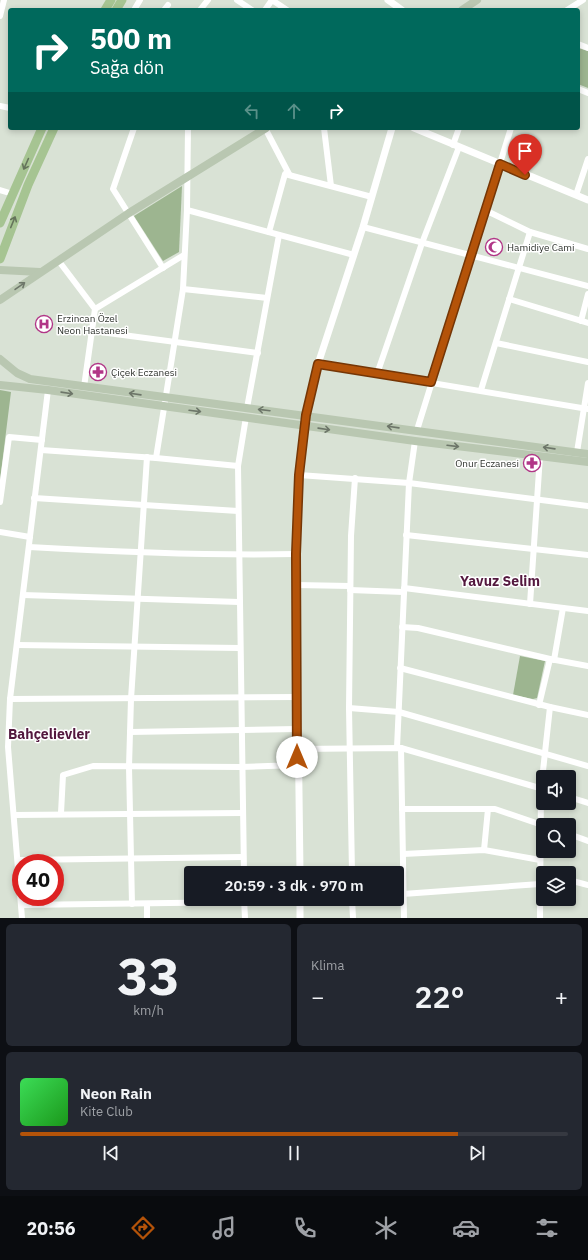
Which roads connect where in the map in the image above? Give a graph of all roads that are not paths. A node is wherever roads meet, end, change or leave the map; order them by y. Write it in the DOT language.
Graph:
graph roads {
  1 [pos="4,0"];
  2 [pos="208,0"];
  3 [pos="237,0"];
  4 [pos="272,0"];
  5 [pos="388,0"];
  6 [pos="477,0"];
  7 [pos="583,0"];
  8 [pos="398,6"];
  9 [pos="202,8"];
  10 [pos="249,8"];
  11 [pos="284,8"];
  12 [pos="468,8"];
  13 [pos="570,8"];
  14 [pos="0,16"];
  15 [pos="41,130"];
  16 [pos="53,130"];
  17 [pos="133,130"];
  18 [pos="188,130"];
  19 [pos="263,130"];
  20 [pos="267,130"];
  21 [pos="324,130"];
  22 [pos="391,130"];
  23 [pos="419,130"];
  24 [pos="459,130"];
  25 [pos="510,130"];
  26 [pos="456,146"];
  27 [pos="588,159"];
  28 [pos="500,164"];
  29 [pos="289,174"];
  30 [pos="188,176"];
  31 [pos="331,186"];
  32 [pos="0,190"];
  33 [pos="12,194"];
  34 [pos="576,195"];
  35 [pos="372,197"];
  36 [pos="588,200"];
  37 [pos="187,210"];
  38 [pos="485,210"];
  39 [pos="129,213"];
  40 [pos="0,223"];
  41 [pos="363,227"];
  42 [pos="269,232"];
  43 [pos="530,232"];
  44 [pos="279,235"];
  45 [pos="422,243"];
  46 [pos="588,249"];
  47 [pos="184,255"];
  48 [pos="354,255"];
  49 [pos="471,256"];
  50 [pos="0,259"];
  51 [pos="58,260"];
  52 [pos="162,268"];
  53 [pos="519,268"];
  54 [pos="0,270"];
  55 [pos="40,272"];
  56 [pos="588,286"];
  57 [pos="183,289"];
  58 [pos="588,294"];
  59 [pos="268,298"];
  60 [pos="509,299"];
  61 [pos="0,300"];
  62 [pos="95,309"];
  63 [pos="585,322"];
  64 [pos="93,331"];
  65 [pos="175,342"];
  66 [pos="496,343"];
  67 [pos="258,353"];
  68 [pos="0,359"];
  69 [pos="588,362"];
  70 [pos="318,364"];
  71 [pos="377,374"];
  72 [pos="431,382"];
  73 [pos="588,383"];
  74 [pos="0,385"];
  75 [pos="84,386"];
  76 [pos="48,390"];
  77 [pos="481,390"];
  78 [pos="166,398"];
  79 [pos="165,407"];
  80 [pos="248,408"];
  81 [pos="586,408"];
  82 [pos="306,415"];
  83 [pos="246,417"];
  84 [pos="304,426"];
  85 [pos="417,430"];
  86 [pos="42,440"];
  87 [pos="415,441"];
  88 [pos="41,450"];
  89 [pos="577,452"];
  90 [pos="588,454"];
  91 [pos="540,456"];
  92 [pos="147,457"];
  93 [pos="156,458"];
  94 [pos="588,462"];
  95 [pos="238,466"];
  96 [pos="299,475"];
  97 [pos="355,478"];
  98 [pos="409,483"];
  99 [pos="34,498"];
  100 [pos="536,499"];
  101 [pos="0,502"];
  102 [pos="588,503"];
  103 [pos="144,506"];
  104 [pos="238,511"];
  105 [pos="0,532"];
  106 [pos="406,535"];
  107 [pos="30,536"];
  108 [pos="29,547"];
  109 [pos="533,548"];
  110 [pos="141,553"];
  111 [pos="296,554"];
  112 [pos="238,555"];
  113 [pos="588,555"];
  114 [pos="296,585"];
  115 [pos="350,588"];
  116 [pos="404,590"];
  117 [pos="23,595"];
  118 [pos="138,598"];
  119 [pos="239,602"];
  120 [pos="530,604"];
  121 [pos="563,608"];
  122 [pos="588,611"];
  123 [pos="402,627"];
  124 [pos="17,645"];
  125 [pos="134,646"];
  126 [pos="240,648"];
  127 [pos="552,659"];
  128 [pos="588,666"];
  129 [pos="400,668"];
  130 [pos="240,697"];
  131 [pos="297,697"];
  132 [pos="10,699"];
  133 [pos="131,699"];
  134 [pos="539,705"];
  135 [pos="550,707"];
  136 [pos="349,708"];
  137 [pos="398,712"];
  138 [pos="588,715"];
  139 [pos="297,729"];
  140 [pos="240,730"];
  141 [pos="130,732"];
  142 [pos="351,747"];
  143 [pos="399,748"];
  144 [pos="297,749"];
  145 [pos="544,754"];
  146 [pos="297,765"];
  147 [pos="588,766"];
  148 [pos="129,767"];
  149 [pos="241,767"];
  150 [pos="543,770"];
  151 [pos="536,787"];
  152 [pos="576,800"];
  153 [pos="588,804"];
  154 [pos="402,809"];
  155 [pos="488,809"];
  156 [pos="242,813"];
  157 [pos="62,814"];
  158 [pos="130,814"];
  159 [pos="14,815"];
  160 [pos="536,822"];
  161 [pos="576,837"];
  162 [pos="588,841"];
  163 [pos="484,850"];
  164 [pos="17,854"];
  165 [pos="403,854"];
  166 [pos="243,856"];
  167 [pos="132,858"];
  168 [pos="64,859"];
  169 [pos="540,860"];
  170 [pos="244,866"];
  171 [pos="300,866"];
  172 [pos="352,866"];
  173 [pos="401,866"];
  174 [pos="540,866"];
  175 [pos="576,882"];
  176 [pos="536,884"];
  177 [pos="588,885"];
  178 [pos="404,894"];
  179 [pos="184,903"];
  180 [pos="132,904"];
  181 [pos="147,904"];
  182 [pos="64,905"];
  183 [pos="21,906"];
  184 [pos="244,906"];
  185 [pos="300,906"];
  186 [pos="352,906"];
  187 [pos="404,906"];
  188 [pos="540,906"];
  189 [pos="22,918"];
  190 [pos="147,918"];
  191 [pos="245,918"];
  192 [pos="300,918"];
  193 [pos="352,918"];
  194 [pos="404,918"];
  195 [pos="540,918"];
  1 -- 14 [label="street"];
  2 -- 9 [label="street"];
  3 -- 10 [label="street"];
  4 -- 11 [label="street"];
  5 -- 8 [label="street"];
  6 -- 12 [label="main road"];
  7 -- 13 [label="street"];
  15 -- 33 [label="main road, one-way"];
  50 -- 16 [label="main road, one-way"];
  17 -- 39 [label="street"];
  18 -- 30 [label="street"];
  19 -- 30 [label="main road"];
  20 -- 29 [label="street"];
  21 -- 31 [label="street"];
  22 -- 35 [label="street"];
  23 -- 26 [label="street"];
  24 -- 26 [label="street"];
  25 -- 28 [label="street"];
  26 -- 28 [label="street"];
  26 -- 45 [label="street"];
  27 -- 34 [label="street"];
  28 -- 34 [label="street"];
  28 -- 38 [label="street"];
  29 -- 31 [label="street"];
  29 -- 42 [label="street"];
  30 -- 37 [label="street"];
  30 -- 39 [label="main road"];
  31 -- 35 [label="street"];
  32 -- 33 [label="street"];
  33 -- 40 [label="main road"];
  34 -- 36 [label="street"];
  35 -- 41 [label="street"];
  37 -- 42 [label="street"];
  37 -- 47 [label="street"];
  38 -- 43 [label="street"];
  38 -- 49 [label="street"];
  39 -- 51 [label="main road"];
  39 -- 52 [label="street"];
  41 -- 45 [label="street"];
  41 -- 48 [label="street"];
  42 -- 44 [label="street"];
  43 -- 46 [label="street"];
  43 -- 53 [label="street"];
  44 -- 48 [label="street"];
  44 -- 59 [label="street"];
  45 -- 49 [label="street"];
  45 -- 71 [label="street"];
  47 -- 52 [label="street"];
  47 -- 57 [label="street"];
  48 -- 70 [label="street"];
  49 -- 53 [label="street"];
  49 -- 72 [label="street"];
  51 -- 55 [label="main road"];
  51 -- 62 [label="street"];
  52 -- 62 [label="street"];
  53 -- 56 [label="street"];
  53 -- 60 [label="street"];
  54 -- 55 [label="main road"];
  61 -- 55 [label="main road, one-way"];
  57 -- 59 [label="street"];
  57 -- 65 [label="street"];
  58 -- 63 [label="street"];
  59 -- 67 [label="street"];
  60 -- 63 [label="street"];
  60 -- 66 [label="street"];
  62 -- 64 [label="street"];
  64 -- 65 [label="street"];
  64 -- 75 [label="street"];
  65 -- 67 [label="street"];
  65 -- 78 [label="street"];
  66 -- 69 [label="street"];
  66 -- 77 [label="street"];
  67 -- 80 [label="street"];
  68 -- 75 [label="main road"];
  70 -- 71 [label="street"];
  70 -- 82 [label="street"];
  71 -- 72 [label="street"];
  72 -- 77 [label="street"];
  72 -- 85 [label="street"];
  73 -- 81 [label="street"];
  74 -- 76 [label="main road"];
  78 -- 75 [label="main road, one-way"];
  76 -- 79 [label="main road, one-way"];
  76 -- 86 [label="street"];
  77 -- 81 [label="street"];
  78 -- 79 [label="street"];
  78 -- 80 [label="main road"];
  79 -- 83 [label="main road, one-way"];
  79 -- 93 [label="street"];
  82 -- 80 [label="main road, one-way"];
  81 -- 89 [label="street"];
  82 -- 84 [label="street"];
  85 -- 82 [label="main road, one-way"];
  83 -- 84 [label="main road"];
  83 -- 95 [label="street"];
  84 -- 87 [label="main road, one-way"];
  84 -- 96 [label="street"];
  89 -- 85 [label="main road, one-way"];
  86 -- 88 [label="street"];
  86 -- 101 [label="street"];
  87 -- 91 [label="main road, one-way"];
  87 -- 98 [label="street"];
  88 -- 92 [label="street"];
  88 -- 99 [label="street"];
  89 -- 90 [label="main road"];
  91 -- 94 [label="main road"];
  91 -- 100 [label="street"];
  92 -- 93 [label="street"];
  92 -- 103 [label="street"];
  93 -- 95 [label="street"];
  95 -- 104 [label="street"];
  96 -- 97 [label="street"];
  96 -- 111 [label="street"];
  97 -- 98 [label="street"];
  97 -- 115 [label="street"];
  98 -- 100 [label="street"];
  98 -- 106 [label="street"];
  99 -- 103 [label="street"];
  99 -- 107 [label="street"];
  100 -- 102 [label="street"];
  100 -- 109 [label="street"];
  103 -- 104 [label="street"];
  103 -- 110 [label="street"];
  104 -- 112 [label="street"];
  105 -- 107 [label="street"];
  106 -- 109 [label="street"];
  106 -- 116 [label="street"];
  107 -- 108 [label="street"];
  108 -- 110 [label="street"];
  108 -- 117 [label="street"];
  109 -- 113 [label="street"];
  109 -- 120 [label="street"];
  110 -- 112 [label="street"];
  110 -- 118 [label="street"];
  111 -- 112 [label="street"];
  111 -- 114 [label="street"];
  112 -- 119 [label="street"];
  114 -- 115 [label="street"];
  114 -- 131 [label="street"];
  115 -- 116 [label="street"];
  115 -- 136 [label="street"];
  116 -- 120 [label="street"];
  116 -- 123 [label="street"];
  117 -- 118 [label="street"];
  117 -- 124 [label="street"];
  118 -- 119 [label="street"];
  118 -- 125 [label="street"];
  119 -- 126 [label="street"];
  120 -- 121 [label="street"];
  121 -- 122 [label="street"];
  121 -- 127 [label="street"];
  123 -- 127 [label="street"];
  123 -- 129 [label="street"];
  124 -- 125 [label="street"];
  124 -- 132 [label="street"];
  125 -- 126 [label="street"];
  125 -- 133 [label="street"];
  126 -- 130 [label="street"];
  127 -- 128 [label="street"];
  127 -- 134 [label="street"];
  129 -- 134 [label="street"];
  129 -- 137 [label="street"];
  130 -- 131 [label="street"];
  130 -- 133 [label="street"];
  130 -- 140 [label="street"];
  131 -- 139 [label="street"];
  132 -- 133 [label="street"];
  132 -- 159 [label="street"];
  133 -- 141 [label="street"];
  134 -- 135 [label="street"];
  135 -- 138 [label="street"];
  135 -- 145 [label="street"];
  136 -- 137 [label="street"];
  136 -- 142 [label="street"];
  137 -- 143 [label="street"];
  137 -- 145 [label="street"];
  139 -- 140 [label="street"];
  139 -- 144 [label="street"];
  140 -- 141 [label="street"];
  140 -- 149 [label="street"];
  141 -- 148 [label="street"];
  142 -- 143 [label="street"];
  142 -- 144 [label="street"];
  142 -- 172 [label="street"];
  143 -- 151 [label="street"];
  143 -- 154 [label="street"];
  144 -- 146 [label="street"];
  145 -- 147 [label="street"];
  145 -- 150 [label="street"];
  146 -- 149 [label="street"];
  146 -- 171 [label="street"];
  148 -- 149 [label="street"];
  148 -- 157 [label="street"];
  148 -- 158 [label="street"];
  149 -- 156 [label="street"];
  152 -- 153 [label="street"];
  154 -- 155 [label="street"];
  154 -- 165 [label="street"];
  155 -- 160 [label="street"];
  155 -- 163 [label="street"];
  156 -- 158 [label="street"];
  156 -- 166 [label="street"];
  157 -- 158 [label="street"];
  157 -- 159 [label="street"];
  158 -- 167 [label="street"];
  159 -- 164 [label="street"];
  161 -- 162 [label="street"];
  163 -- 165 [label="street"];
  163 -- 169 [label="street"];
  165 -- 173 [label="street"];
  166 -- 167 [label="street"];
  166 -- 170 [label="street"];
  167 -- 168 [label="street"];
  167 -- 180 [label="street"];
  169 -- 174 [label="street"];
  175 -- 177 [label="street"];
  176 -- 178 [label="street"];
  179 -- 181 [label="street"];
  180 -- 181 [label="street"];
  180 -- 182 [label="street"];
  181 -- 190 [label="street"];
  183 -- 189 [label="street"];
  184 -- 191 [label="street"];
  185 -- 192 [label="street"];
  186 -- 193 [label="street"];
  187 -- 194 [label="street"];
  188 -- 195 [label="street"];
}
